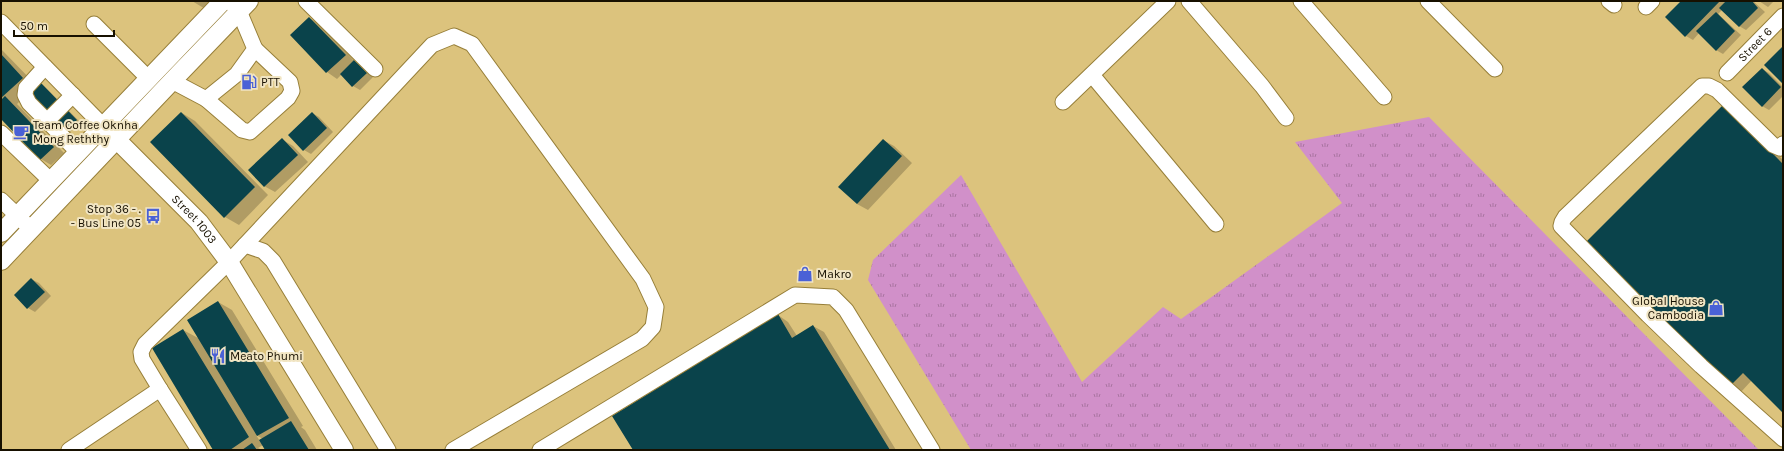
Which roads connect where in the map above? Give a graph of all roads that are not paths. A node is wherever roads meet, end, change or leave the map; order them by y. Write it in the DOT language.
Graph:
graph roads {
  1 [pos="223,1"];
  2 [pos="306,1"];
  3 [pos="1168,1"];
  4 [pos="1189,1"];
  5 [pos="1301,1"];
  6 [pos="1428,1"];
  7 [pos="239,4"];
  8 [pos="1783,16"];
  9 [pos="1,22"];
  10 [pos="94,24"];
  11 [pos="256,49"];
  12 [pos="46,67"];
  13 [pos="375,69"];
  14 [pos="1495,69"];
  15 [pos="1727,73"];
  16 [pos="1092,75"];
  17 [pos="149,79"];
  18 [pos="172,81"];
  19 [pos="73,95"];
  20 [pos="1384,97"];
  21 [pos="206,99"];
  22 [pos="1063,102"];
  23 [pos="1286,118"];
  24 [pos="47,121"];
  25 [pos="104,126"];
  26 [pos="1,133"];
  27 [pos="116,139"];
  28 [pos="1783,144"];
  29 [pos="78,152"];
  30 [pos="51,181"];
  31 [pos="1,200"];
  32 [pos="18,216"];
  33 [pos="1216,224"];
  34 [pos="31,229"];
  35 [pos="1,233"];
  36 [pos="245,245"];
  37 [pos="1,261"];
  38 [pos="229,262"];
  39 [pos="160,389"];
  40 [pos="1783,439"];
  41 [pos="69,450"];
  42 [pos="199,450"];
  43 [pos="344,450"];
  44 [pos="388,450"];
  45 [pos="454,450"];
  46 [pos="540,450"];
  47 [pos="932,450"];
  1 -- 17 [label="main road"];
  2 -- 13 [label="street"];
  3 -- 16 [label="street"];
  4 -- 23 [label="street"];
  5 -- 20 [label="street"];
  6 -- 14 [label="street"];
  7 -- 11 [label="street"];
  7 -- 18 [label="main road"];
  8 -- 15 [label="street, Street 6"];
  9 -- 12 [label="street, Street 1003"];
  10 -- 17 [label="street"];
  11 -- 21 [label="street"];
  11 -- 21 [label="street"];
  12 -- 19 [label="street, Street 1003"];
  12 -- 24 [label="street"];
  16 -- 22 [label="street"];
  16 -- 33 [label="street"];
  17 -- 25 [label="main road"];
  18 -- 21 [label="street"];
  18 -- 27 [label="main road"];
  19 -- 24 [label="street"];
  19 -- 25 [label="street, Street 1003"];
  24 -- 29 [label="street"];
  25 -- 27 [label="street, Street 1003"];
  25 -- 29 [label="main road"];
  26 -- 30 [label="street"];
  27 -- 34 [label="main road"];
  27 -- 38 [label="main road, Street 1003"];
  28 -- 40 [label="street"];
  29 -- 30 [label="main road"];
  30 -- 32 [label="main road"];
  31 -- 32 [label="street"];
  32 -- 34 [label="street"];
  32 -- 35 [label="main road"];
  34 -- 37 [label="main road"];
  36 -- 38 [label="street"];
  36 -- 44 [label="street"];
  36 -- 45 [label="street"];
  38 -- 39 [label="street"];
  38 -- 43 [label="main road, Street 1003"];
  39 -- 41 [label="street"];
  39 -- 42 [label="street"];
  46 -- 47 [label="street"];
}
